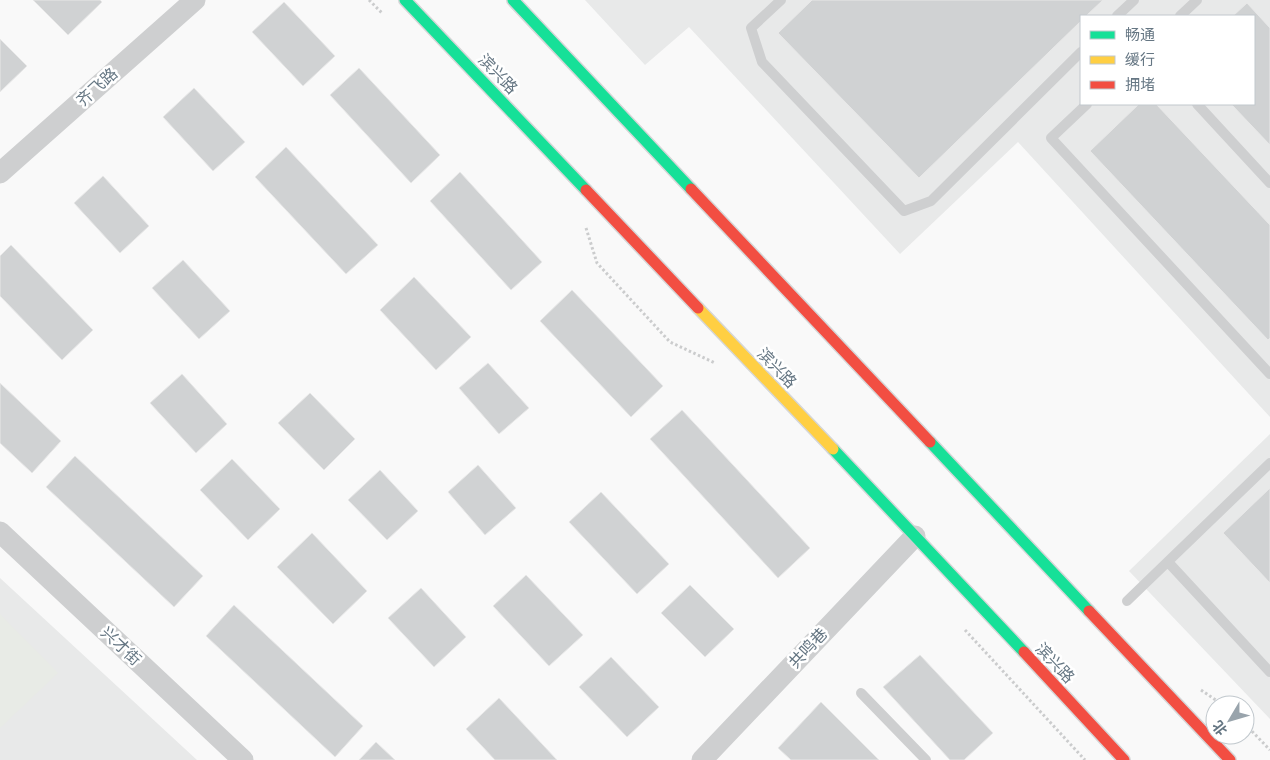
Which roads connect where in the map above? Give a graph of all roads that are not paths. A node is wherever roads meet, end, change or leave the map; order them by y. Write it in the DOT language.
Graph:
graph roads {
  1 [pos="195,0"];
  2 [pos="405,0"];
  3 [pos="514,0"];
  4 [pos="781,0"];
  5 [pos="1134,0"];
  6 [pos="1197,0"];
  7 [pos="1119,15"];
  8 [pos="1181,15"];
  9 [pos="1080,53"];
  10 [pos="1086,105"];
  11 [pos="1198,105"];
  12 [pos="0,173"];
  13 [pos="1270,183"];
  14 [pos="1270,374"];
  15 [pos="1270,463"];
  16 [pos="0,532"];
  17 [pos="915,536"];
  18 [pos="1168,562"];
  19 [pos="1127,600"];
  20 [pos="1270,672"];
  21 [pos="860,693"];
  22 [pos="243,760"];
  23 [pos="702,760"];
  24 [pos="926,760"];
  25 [pos="1124,760"];
  26 [pos="1230,760"];
  1 -- 12 [label="street, 齐飞路"];
  2 -- 17 [label="main road, 滨兴路"];
  3 -- 26 [label="main road"];
  4 -- 9 [label="lane"];
  5 -- 7 [label="lane"];
  6 -- 8 [label="lane"];
  10 -- 14 [label="lane"];
  11 -- 13 [label="lane"];
  15 -- 18 [label="lane"];
  16 -- 22 [label="street, 兴才街"];
  17 -- 23 [label="street, 共鸣巷"];
  17 -- 25 [label="main road, 滨兴路"];
  18 -- 19 [label="lane"];
  18 -- 20 [label="lane"];
  21 -- 24 [label="lane"];
}
